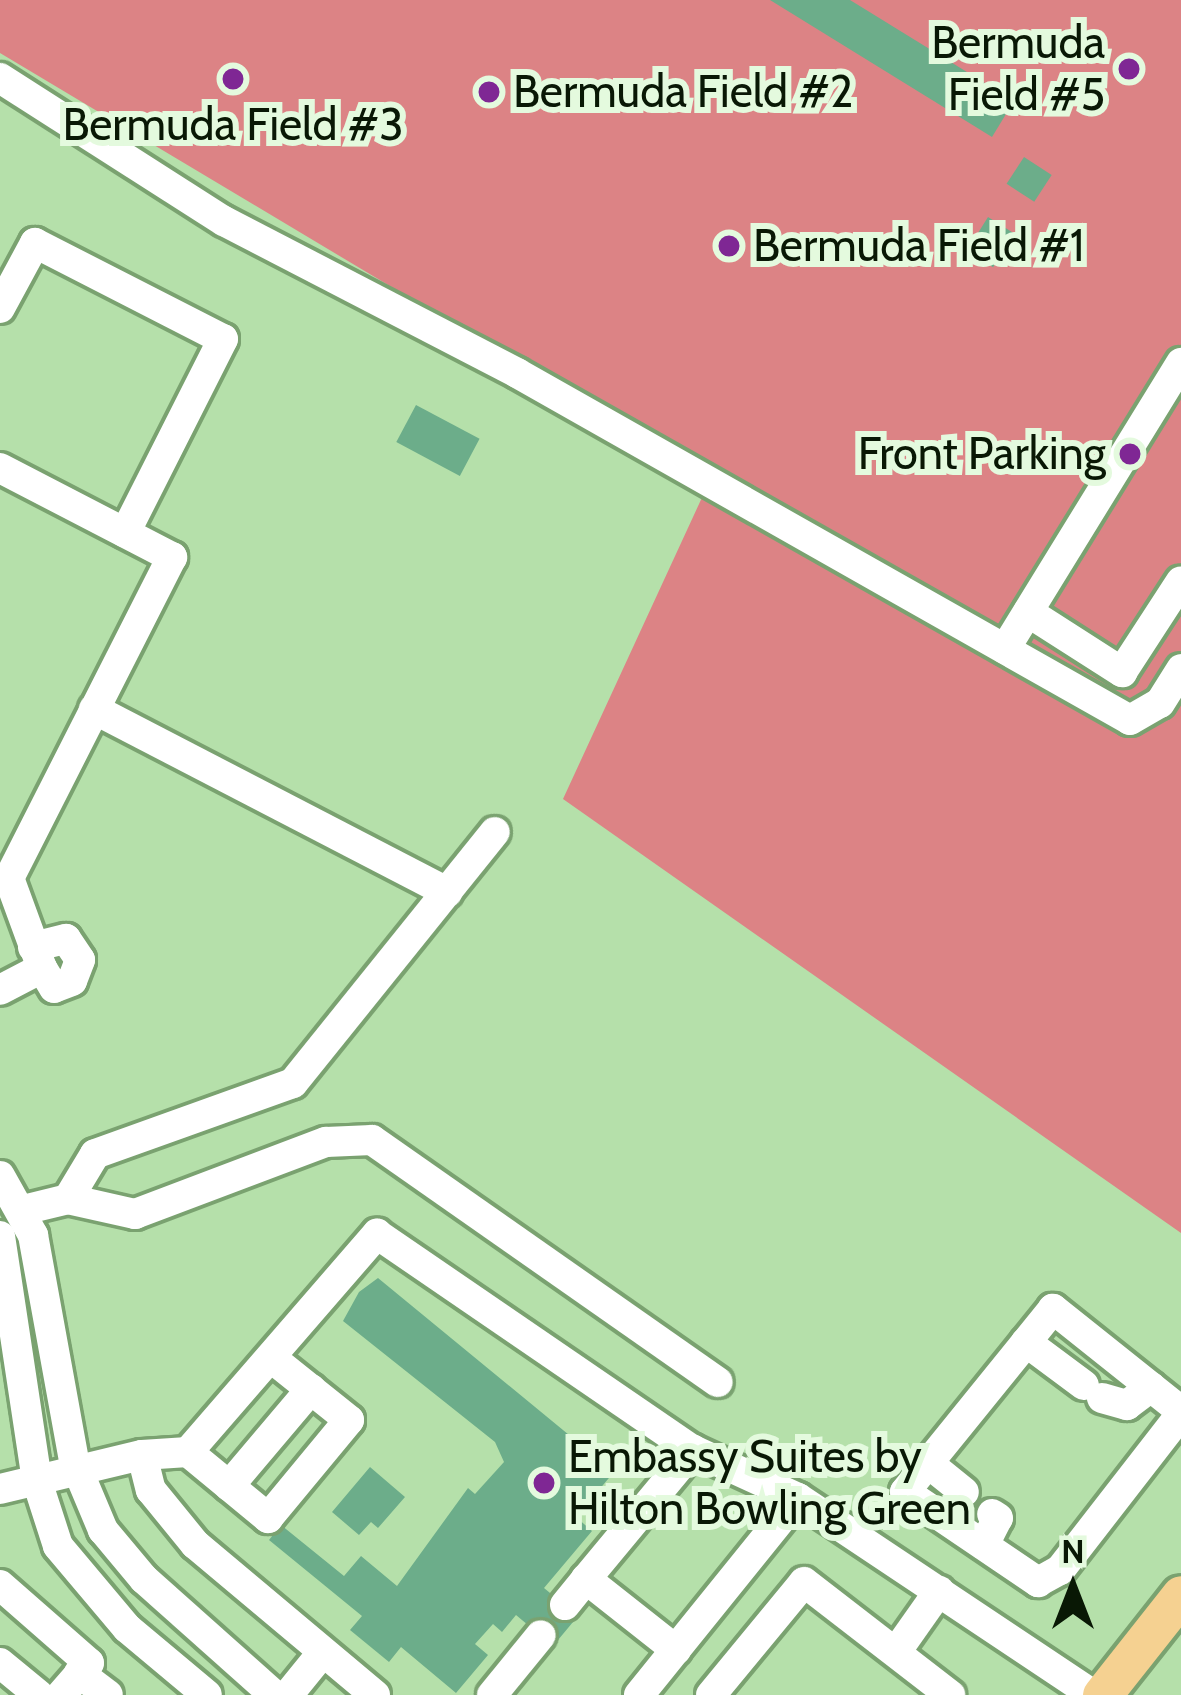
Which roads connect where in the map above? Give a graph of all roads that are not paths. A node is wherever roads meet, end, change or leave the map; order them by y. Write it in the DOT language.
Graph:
graph roads {
  1 [pos="0,78"];
  2 [pos="0,308"];
  3 [pos="1181,363"];
  4 [pos="0,468"];
  5 [pos="125,533"];
  6 [pos="1181,581"];
  7 [pos="1028,612"];
  8 [pos="1005,650"];
  9 [pos="1181,669"];
  10 [pos="94,709"];
  11 [pos="495,832"];
  12 [pos="447,892"];
  13 [pos="0,990"];
  14 [pos="0,1176"];
  15 [pos="68,1198"];
  16 [pos="23,1210"];
  17 [pos="0,1236"];
  18 [pos="1026,1342"];
  19 [pos="274,1360"];
  20 [pos="718,1382"];
  21 [pos="1151,1387"];
  22 [pos="311,1389"];
  23 [pos="1181,1412"];
  24 [pos="693,1450"];
  25 [pos="188,1452"];
  26 [pos="142,1455"];
  27 [pos="928,1463"];
  28 [pos="77,1469"];
  29 [pos="37,1481"];
  30 [pos="229,1486"];
  31 [pos="0,1489"];
  32 [pos="964,1492"];
  33 [pos="798,1498"];
  34 [pos="992,1514"];
  35 [pos="984,1545"];
  36 [pos="586,1579"];
  37 [pos="729,1584"];
  38 [pos="0,1585"];
  39 [pos="939,1591"];
  40 [pos="1181,1595"];
  41 [pos="565,1605"];
  42 [pos="773,1619"];
  43 [pos="541,1635"];
  44 [pos="0,1637"];
  45 [pos="676,1650"];
  46 [pos="323,1652"];
  47 [pos="896,1652"];
  48 [pos="0,1661"];
  49 [pos="70,1684"];
  50 [pos="39,1695"];
  51 [pos="108,1695"];
  52 [pos="207,1695"];
  53 [pos="274,1695"];
  54 [pos="288,1695"];
  55 [pos="375,1695"];
  56 [pos="492,1695"];
  57 [pos="639,1695"];
  58 [pos="711,1695"];
  59 [pos="950,1695"];
  60 [pos="1097,1695"];
  1 -- 8 [label="street"];
  2 -- 5 [label="street"];
  3 -- 7 [label="street"];
  4 -- 5 [label="street"];
  5 -- 10 [label="street"];
  6 -- 7 [label="street"];
  7 -- 8 [label="street"];
  8 -- 9 [label="street"];
  10 -- 12 [label="street"];
  10 -- 13 [label="street"];
  11 -- 12 [label="street"];
  12 -- 15 [label="street"];
  14 -- 16 [label="street"];
  15 -- 16 [label="street"];
  15 -- 20 [label="street"];
  16 -- 28 [label="street"];
  17 -- 29 [label="street"];
  18 -- 21 [label="street"];
  18 -- 21 [label="street"];
  18 -- 27 [label="street"];
  19 -- 22 [label="street"];
  19 -- 24 [label="street"];
  19 -- 25 [label="street"];
  21 -- 23 [label="street"];
  22 -- 30 [label="street"];
  22 -- 30 [label="street"];
  23 -- 35 [label="street"];
  24 -- 33 [label="street"];
  24 -- 36 [label="street"];
  25 -- 26 [label="street"];
  25 -- 30 [label="street"];
  26 -- 28 [label="street"];
  26 -- 46 [label="street"];
  27 -- 32 [label="street"];
  27 -- 35 [label="street"];
  28 -- 29 [label="street"];
  28 -- 53 [label="street"];
  29 -- 31 [label="street"];
  29 -- 52 [label="street"];
  33 -- 37 [label="street"];
  33 -- 39 [label="street"];
  34 -- 35 [label="street"];
  36 -- 41 [label="street"];
  36 -- 45 [label="street"];
  37 -- 42 [label="street"];
  37 -- 45 [label="street"];
  38 -- 49 [label="street"];
  39 -- 47 [label="street"];
  39 -- 60 [label="street"];
  40 -- 60 [label="main road"];
  42 -- 47 [label="street"];
  42 -- 58 [label="street"];
  43 -- 56 [label="street"];
  44 -- 48 [label="street"];
  45 -- 57 [label="street"];
  46 -- 54 [label="street"];
  46 -- 55 [label="street"];
  47 -- 59 [label="street"];
  48 -- 50 [label="street"];
  49 -- 51 [label="street"];
}
